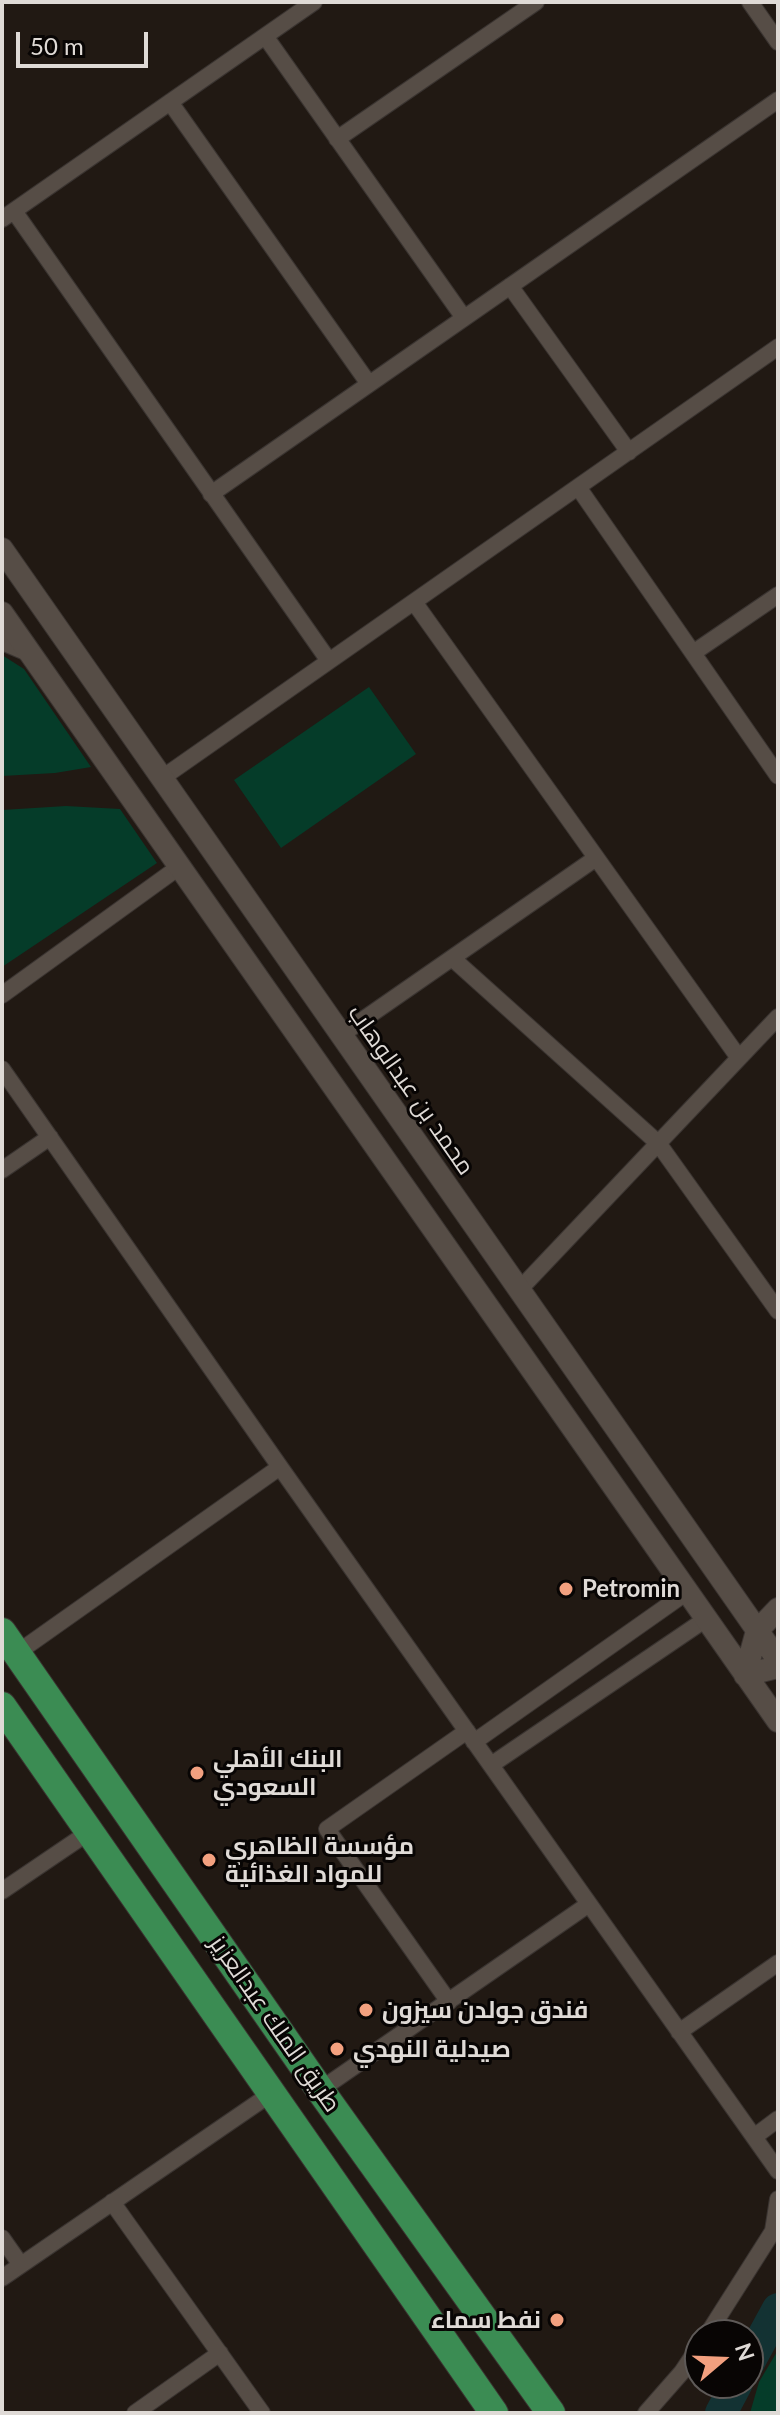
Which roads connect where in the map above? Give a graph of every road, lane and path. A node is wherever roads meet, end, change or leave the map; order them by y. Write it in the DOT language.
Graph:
graph roads {
  1 [pos="536,2"];
  2 [pos="750,2"];
  3 [pos="304,5"];
  4 [pos="265,36"];
  5 [pos="778,42"];
  6 [pos="778,100"];
  7 [pos="170,102"];
  8 [pos="337,139"];
  9 [pos="8,215"];
  10 [pos="510,286"];
  11 [pos="464,318"];
  12 [pos="778,347"];
  13 [pos="369,384"];
  14 [pos="629,452"];
  15 [pos="578,487"];
  16 [pos="211,494"];
  17 [pos="2,549"];
  18 [pos="778,595"];
  19 [pos="414,602"];
  20 [pos="2,613"];
  21 [pos="2,642"];
  22 [pos="693,653"];
  23 [pos="31,655"];
  24 [pos="329,661"];
  25 [pos="778,776"];
  26 [pos="162,778"];
  27 [pos="596,858"];
  28 [pos="179,867"];
  29 [pos="452,958"];
  30 [pos="2,995"];
  31 [pos="778,1017"];
  32 [pos="341,1035"];
  33 [pos="739,1058"];
  34 [pos="2,1069"];
  35 [pos="50,1137"];
  36 [pos="658,1143"];
  37 [pos="2,1170"];
  38 [pos="519,1290"];
  39 [pos="778,1311"];
  40 [pos="280,1467"];
  41 [pos="687,1592"];
  42 [pos="778,1609"];
  43 [pos="706,1619"];
  44 [pos="757,1631"];
  45 [pos="9,1643"];
  46 [pos="778,1660"];
  47 [pos="778,1667"];
  48 [pos="745,1675"];
  49 [pos="2,1706"];
  50 [pos="778,1721"];
  51 [pos="470,1737"];
  52 [pos="491,1765"];
  53 [pos="89,1832"];
  54 [pos="2,1891"];
  55 [pos="589,1904"];
  56 [pos="778,1963"];
  57 [pos="449,2002"];
  58 [pos="679,2032"];
  59 [pos="320,2090"];
  60 [pos="272,2093"];
  61 [pos="778,2119"];
  62 [pos="754,2137"];
  63 [pos="778,2171"];
  64 [pos="778,2199"];
  65 [pos="112,2202"];
  66 [pos="2,2238"];
  67 [pos="21,2265"];
  68 [pos="2,2278"];
  69 [pos="717,2319"];
  70 [pos="220,2353"];
  71 [pos="684,2369"];
  72 [pos="135,2413"];
  73 [pos="262,2413"];
  74 [pos="494,2413"];
  75 [pos="551,2413"];
  76 [pos="646,2413"];
  1 -- 8 [label="street"];
  2 -- 5 [label="street"];
  3 -- 4 [label="street"];
  4 -- 7 [label="street"];
  4 -- 8 [label="street"];
  6 -- 10 [label="street"];
  7 -- 9 [label="street"];
  7 -- 13 [label="street"];
  8 -- 11 [label="street"];
  9 -- 16 [label="street"];
  10 -- 11 [label="street"];
  10 -- 14 [label="street"];
  11 -- 13 [label="street"];
  12 -- 14 [label="street"];
  13 -- 16 [label="street"];
  14 -- 15 [label="street"];
  15 -- 19 [label="street"];
  15 -- 22 [label="street"];
  16 -- 24 [label="street"];
  17 -- 26 [label="street, محمد بن عبدالوهاب"];
  18 -- 22 [label="street"];
  19 -- 24 [label="street"];
  19 -- 27 [label="street"];
  20 -- 23 [label="street"];
  21 -- 23 [label="street"];
  22 -- 25 [label="street"];
  23 -- 28 [label="street"];
  24 -- 26 [label="street"];
  26 -- 32 [label="street, محمد بن عبدالوهاب"];
  27 -- 29 [label="street"];
  27 -- 33 [label="street"];
  28 -- 30 [label="street"];
  28 -- 41 [label="street"];
  29 -- 32 [label="street"];
  29 -- 36 [label="street"];
  31 -- 33 [label="street"];
  32 -- 38 [label="street, محمد بن عبدالوهاب"];
  33 -- 36 [label="street"];
  34 -- 35 [label="street"];
  35 -- 37 [label="street"];
  35 -- 40 [label="street"];
  36 -- 38 [label="street"];
  36 -- 39 [label="street"];
  38 -- 44 [label="street, محمد بن عبدالوهاب"];
  40 -- 45 [label="street"];
  40 -- 51 [label="street"];
  41 -- 43 [label="street"];
  41 -- 51 [label="street"];
  42 -- 44 [label="street"];
  43 -- 48 [label="street"];
  43 -- 52 [label="street"];
  44 -- 46 [label="street, محمد بن عبدالوهاب"];
  44 -- 48 [label="street"];
  45 -- 59 [label="highway, طريق الملك عبدالعزيز"];
  47 -- 48 [label="street"];
  48 -- 50 [label="street"];
  49 -- 53 [label="highway, طريق الملك عبدالعزيز"];
  51 -- 52 [label="street"];
  51 -- 57 [label="street"];
  52 -- 55 [label="street"];
  53 -- 54 [label="street"];
  53 -- 60 [label="highway, طريق الملك عبدالعزيز"];
  55 -- 57 [label="street"];
  55 -- 58 [label="street"];
  56 -- 58 [label="street"];
  57 -- 59 [label="street"];
  58 -- 62 [label="street"];
  59 -- 75 [label="highway, طريق الملك عبدالعزيز"];
  60 -- 65 [label="street"];
  60 -- 74 [label="highway, طريق الملك عبدالعزيز"];
  61 -- 62 [label="street"];
  62 -- 63 [label="street"];
  64 -- 69 [label="street"];
  65 -- 67 [label="street"];
  65 -- 70 [label="street"];
  66 -- 67 [label="street"];
  67 -- 68 [label="street"];
  70 -- 72 [label="street"];
  70 -- 73 [label="street"];
  71 -- 76 [label="street"];
}
